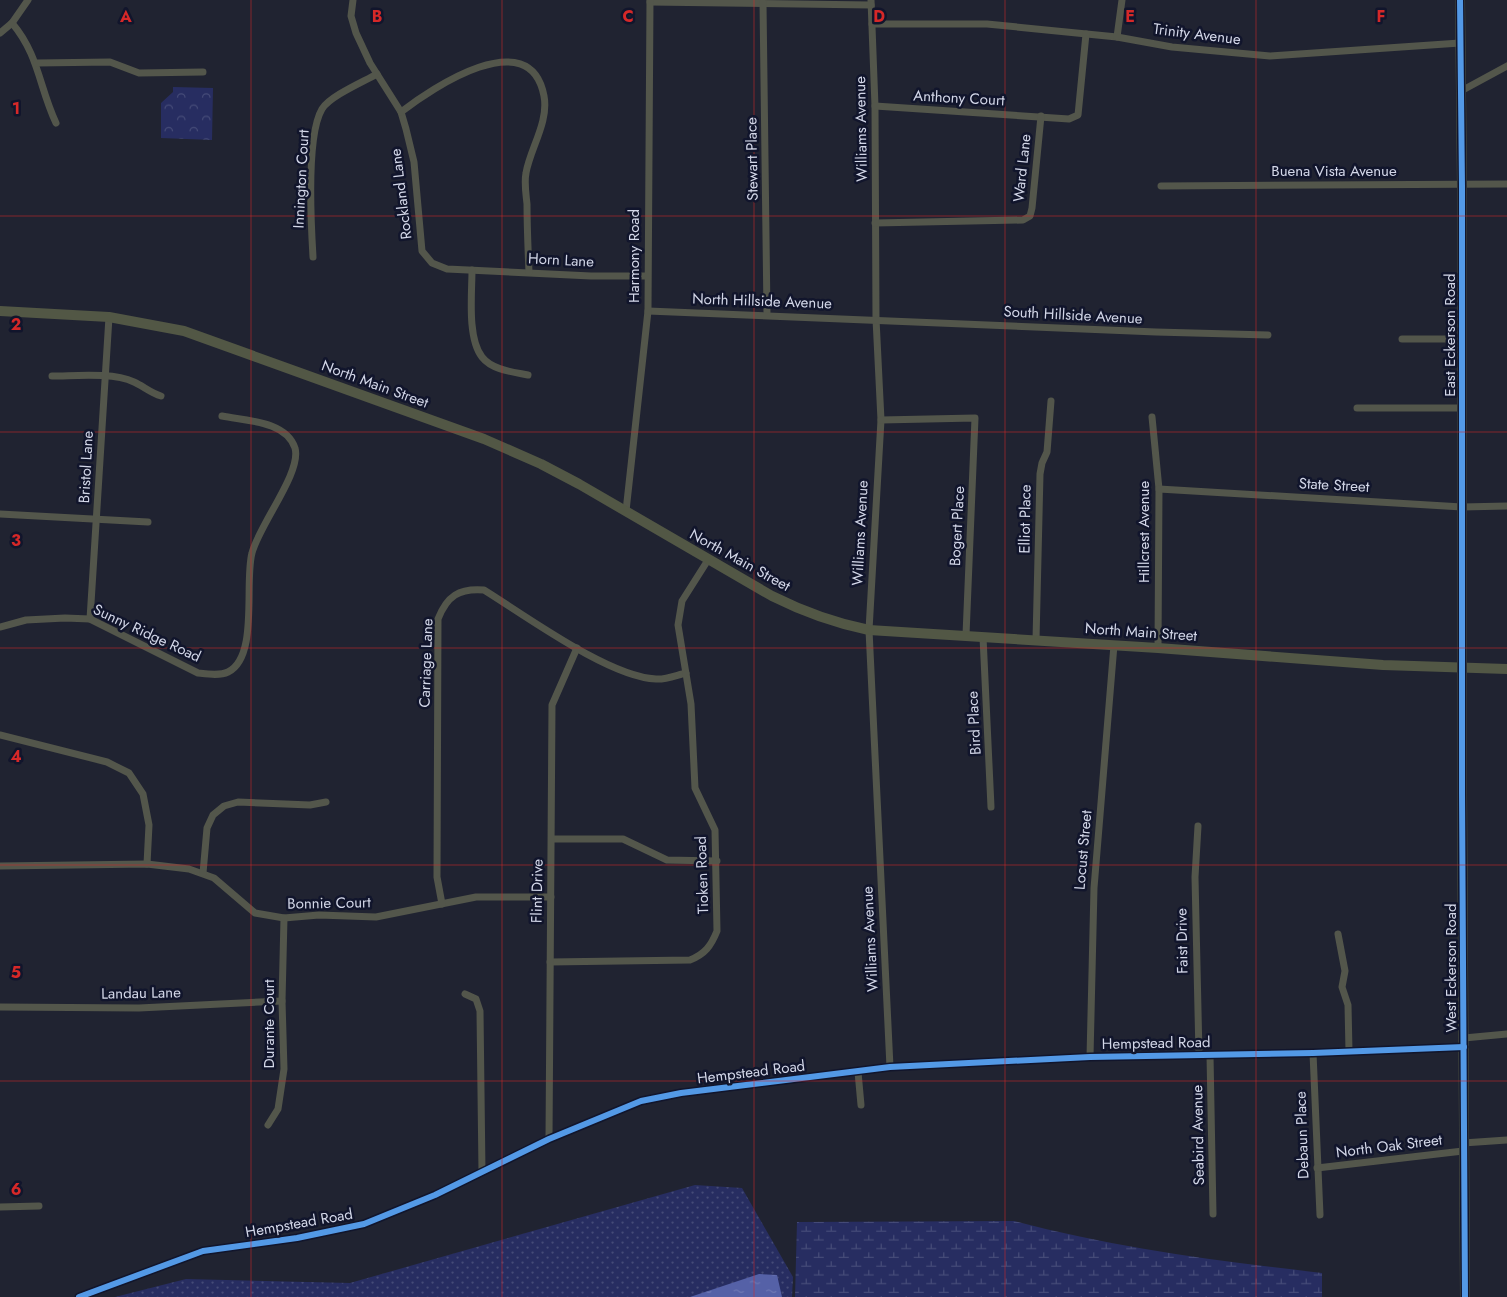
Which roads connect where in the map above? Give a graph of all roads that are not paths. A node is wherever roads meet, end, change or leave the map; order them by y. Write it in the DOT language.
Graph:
graph roads {
  1 [pos="28,0"];
  2 [pos="353,0"];
  3 [pos="1122,0"];
  4 [pos="1460,0"];
  5 [pos="650,1"];
  6 [pos="764,3"];
  7 [pos="871,3"];
  8 [pos="12,23"];
  9 [pos="872,24"];
  10 [pos="0,33"];
  11 [pos="1086,34"];
  12 [pos="1117,37"];
  13 [pos="1460,43"];
  14 [pos="37,63"];
  15 [pos="1507,66"];
  16 [pos="203,72"];
  17 [pos="377,74"];
  18 [pos="1461,91"];
  19 [pos="875,106"];
  20 [pos="401,112"];
  21 [pos="1041,116"];
  22 [pos="56,123"];
  23 [pos="1507,184"];
  24 [pos="1462,185"];
  25 [pos="1161,186"];
  26 [pos="875,223"];
  27 [pos="313,257"];
  28 [pos="472,270"];
  29 [pos="529,272"];
  30 [pos="647,276"];
  31 [pos="0,311"];
  32 [pos="648,311"];
  33 [pos="767,314"];
  34 [pos="109,317"];
  35 [pos="876,319"];
  36 [pos="1268,335"];
  37 [pos="1402,339"];
  38 [pos="1462,339"];
  39 [pos="528,375"];
  40 [pos="52,376"];
  41 [pos="105,377"];
  42 [pos="161,396"];
  43 [pos="1051,401"];
  44 [pos="1357,408"];
  45 [pos="1462,408"];
  46 [pos="222,416"];
  47 [pos="1152,417"];
  48 [pos="881,420"];
  49 [pos="1159,489"];
  50 [pos="1507,506"];
  51 [pos="1462,507"];
  52 [pos="626,511"];
  53 [pos="0,514"];
  54 [pos="96,519"];
  55 [pos="148,522"];
  56 [pos="708,560"];
  57 [pos="90,619"];
  58 [pos="0,627"];
  59 [pos="869,630"];
  60 [pos="966,635"];
  61 [pos="984,636"];
  62 [pos="1036,640"];
  63 [pos="1114,645"];
  64 [pos="577,648"];
  65 [pos="1158,648"];
  66 [pos="1463,669"];
  67 [pos="1507,669"];
  68 [pos="686,673"];
  69 [pos="0,735"];
  70 [pos="326,802"];
  71 [pos="991,808"];
  72 [pos="1198,826"];
  73 [pos="552,839"];
  74 [pos="717,861"];
  75 [pos="147,864"];
  76 [pos="0,866"];
  77 [pos="203,873"];
  78 [pos="551,897"];
  79 [pos="442,904"];
  80 [pos="284,918"];
  81 [pos="1338,934"];
  82 [pos="550,962"];
  83 [pos="465,994"];
  84 [pos="282,1001"];
  85 [pos="0,1007"];
  86 [pos="1507,1034"];
  87 [pos="1464,1043"];
  88 [pos="1348,1051"];
  89 [pos="1313,1053"];
  90 [pos="1210,1055"];
  91 [pos="1199,1056"];
  92 [pos="1090,1057"];
  93 [pos="890,1067"];
  94 [pos="858,1072"];
  95 [pos="861,1105"];
  96 [pos="268,1125"];
  97 [pos="549,1139"];
  98 [pos="1507,1140"];
  99 [pos="1463,1147"];
  100 [pos="1317,1168"];
  101 [pos="482,1172"];
  102 [pos="40,1206"];
  103 [pos="0,1207"];
  104 [pos="1213,1214"];
  105 [pos="1320,1216"];
  106 [pos="79,1297"];
  107 [pos="1465,1297"];
  1 -- 8 [label="street"];
  2 -- 17 [label="street, Rockland Lane"];
  3 -- 12 [label="street"];
  4 -- 13 [label="main road, East Eckerson Road"];
  5 -- 6 [label="street"];
  5 -- 30 [label="street, Harmony Road"];
  6 -- 7 [label="street"];
  6 -- 33 [label="street, Stewart Place"];
  7 -- 9 [label="street, Williams Avenue"];
  8 -- 10 [label="street"];
  8 -- 14 [label="street"];
  9 -- 11 [label="street, Trinity Avenue"];
  9 -- 19 [label="street, Williams Avenue"];
  11 -- 12 [label="street, Trinity Avenue"];
  11 -- 21 [label="street, Ward Lane"];
  12 -- 13 [label="street, Trinity Avenue"];
  13 -- 18 [label="main road, East Eckerson Road"];
  14 -- 16 [label="street"];
  14 -- 22 [label="street"];
  15 -- 18 [label="street"];
  17 -- 20 [label="street, Rockland Lane"];
  17 -- 27 [label="street, Innington Court"];
  18 -- 24 [label="main road, East Eckerson Road"];
  19 -- 21 [label="street, Anthony Court"];
  19 -- 26 [label="street, Williams Avenue"];
  20 -- 28 [label="street, Rockland Lane"];
  20 -- 29 [label="street"];
  21 -- 26 [label="street, Ward Lane"];
  23 -- 24 [label="street, Buena Vista Avenue"];
  24 -- 25 [label="street, Buena Vista Avenue"];
  24 -- 38 [label="main road, East Eckerson Road"];
  26 -- 35 [label="street, Williams Avenue"];
  28 -- 29 [label="street, Horn Lane"];
  28 -- 39 [label="street"];
  29 -- 30 [label="street, Horn Lane"];
  30 -- 32 [label="street, Harmony Road"];
  31 -- 34 [label="main road, North Main Street"];
  32 -- 33 [label="street, North Hillside Avenue"];
  32 -- 52 [label="street, Harmony Road"];
  33 -- 35 [label="street, North Hillside Avenue"];
  34 -- 41 [label="street, Bristol Lane"];
  34 -- 52 [label="main road, North Main Street"];
  35 -- 36 [label="street, South Hillside Avenue"];
  35 -- 48 [label="street, Williams Avenue"];
  37 -- 38 [label="street"];
  38 -- 45 [label="main road, East Eckerson Road"];
  40 -- 41 [label="street"];
  41 -- 42 [label="street"];
  41 -- 54 [label="street, Bristol Lane"];
  43 -- 62 [label="street, Elliot Place"];
  44 -- 45 [label="street"];
  45 -- 51 [label="main road, East Eckerson Road"];
  46 -- 57 [label="street, Sunny Ridge Road"];
  47 -- 49 [label="street, Hillcrest Avenue"];
  48 -- 59 [label="street, Williams Avenue"];
  48 -- 60 [label="street, Bogert Place"];
  49 -- 51 [label="street, State Street"];
  49 -- 65 [label="street, Hillcrest Avenue"];
  50 -- 51 [label="street, State Street"];
  51 -- 66 [label="main road, East Eckerson Road"];
  52 -- 56 [label="main road, North Main Street"];
  53 -- 54 [label="street"];
  54 -- 55 [label="street"];
  54 -- 57 [label="street, Bristol Lane"];
  56 -- 59 [label="main road, North Main Street"];
  56 -- 68 [label="street, Tioken Road"];
  57 -- 58 [label="street, Sunny Ridge Road"];
  59 -- 60 [label="main road, North Main Street"];
  59 -- 93 [label="street, Williams Avenue"];
  60 -- 61 [label="main road, North Main Street"];
  61 -- 62 [label="main road, North Main Street"];
  61 -- 71 [label="street, Bird Place"];
  62 -- 63 [label="main road, North Main Street"];
  63 -- 65 [label="main road, North Main Street"];
  63 -- 92 [label="street, Locust Street"];
  64 -- 68 [label="street, Carriage Lane"];
  64 -- 73 [label="street, Flint Drive"];
  64 -- 79 [label="street, Carriage Lane"];
  65 -- 66 [label="main road, North Main Street"];
  66 -- 67 [label="main road, North Main Street"];
  66 -- 87 [label="main road, West Eckerson Road"];
  68 -- 74 [label="street, Tioken Road"];
  69 -- 75 [label="street"];
  70 -- 77 [label="street"];
  72 -- 91 [label="street, Faist Drive"];
  73 -- 74 [label="street"];
  73 -- 78 [label="street, Flint Drive"];
  74 -- 82 [label="street, Tioken Road"];
  75 -- 76 [label="street, Bonnie Court"];
  75 -- 77 [label="street, Bonnie Court"];
  77 -- 80 [label="street, Bonnie Court"];
  78 -- 79 [label="street, Bonnie Court"];
  78 -- 82 [label="street, Flint Drive"];
  79 -- 80 [label="street, Bonnie Court"];
  80 -- 84 [label="street, Durante Court"];
  81 -- 88 [label="street"];
  82 -- 97 [label="street, Flint Drive"];
  83 -- 101 [label="street"];
  84 -- 85 [label="street, Landau Lane"];
  84 -- 96 [label="street, Durante Court"];
  86 -- 87 [label="street, Hempstead Road"];
  87 -- 88 [label="street, Hempstead Road"];
  87 -- 99 [label="main road, West Eckerson Road"];
  88 -- 89 [label="street, Hempstead Road"];
  89 -- 90 [label="street, Hempstead Road"];
  89 -- 100 [label="street, Debaun Place"];
  90 -- 91 [label="street, Hempstead Road"];
  90 -- 104 [label="street, Seabird Avenue"];
  91 -- 92 [label="street, Hempstead Road"];
  92 -- 93 [label="street, Hempstead Road"];
  93 -- 94 [label="street, Hempstead Road"];
  94 -- 95 [label="street"];
  94 -- 97 [label="street, Hempstead Road"];
  97 -- 101 [label="street, Hempstead Road"];
  98 -- 99 [label="street, North Oak Street"];
  99 -- 100 [label="street, North Oak Street"];
  99 -- 107 [label="main road, West Eckerson Road"];
  100 -- 105 [label="street, Debaun Place"];
  101 -- 106 [label="street, Hempstead Road"];
  102 -- 103 [label="street"];
}
